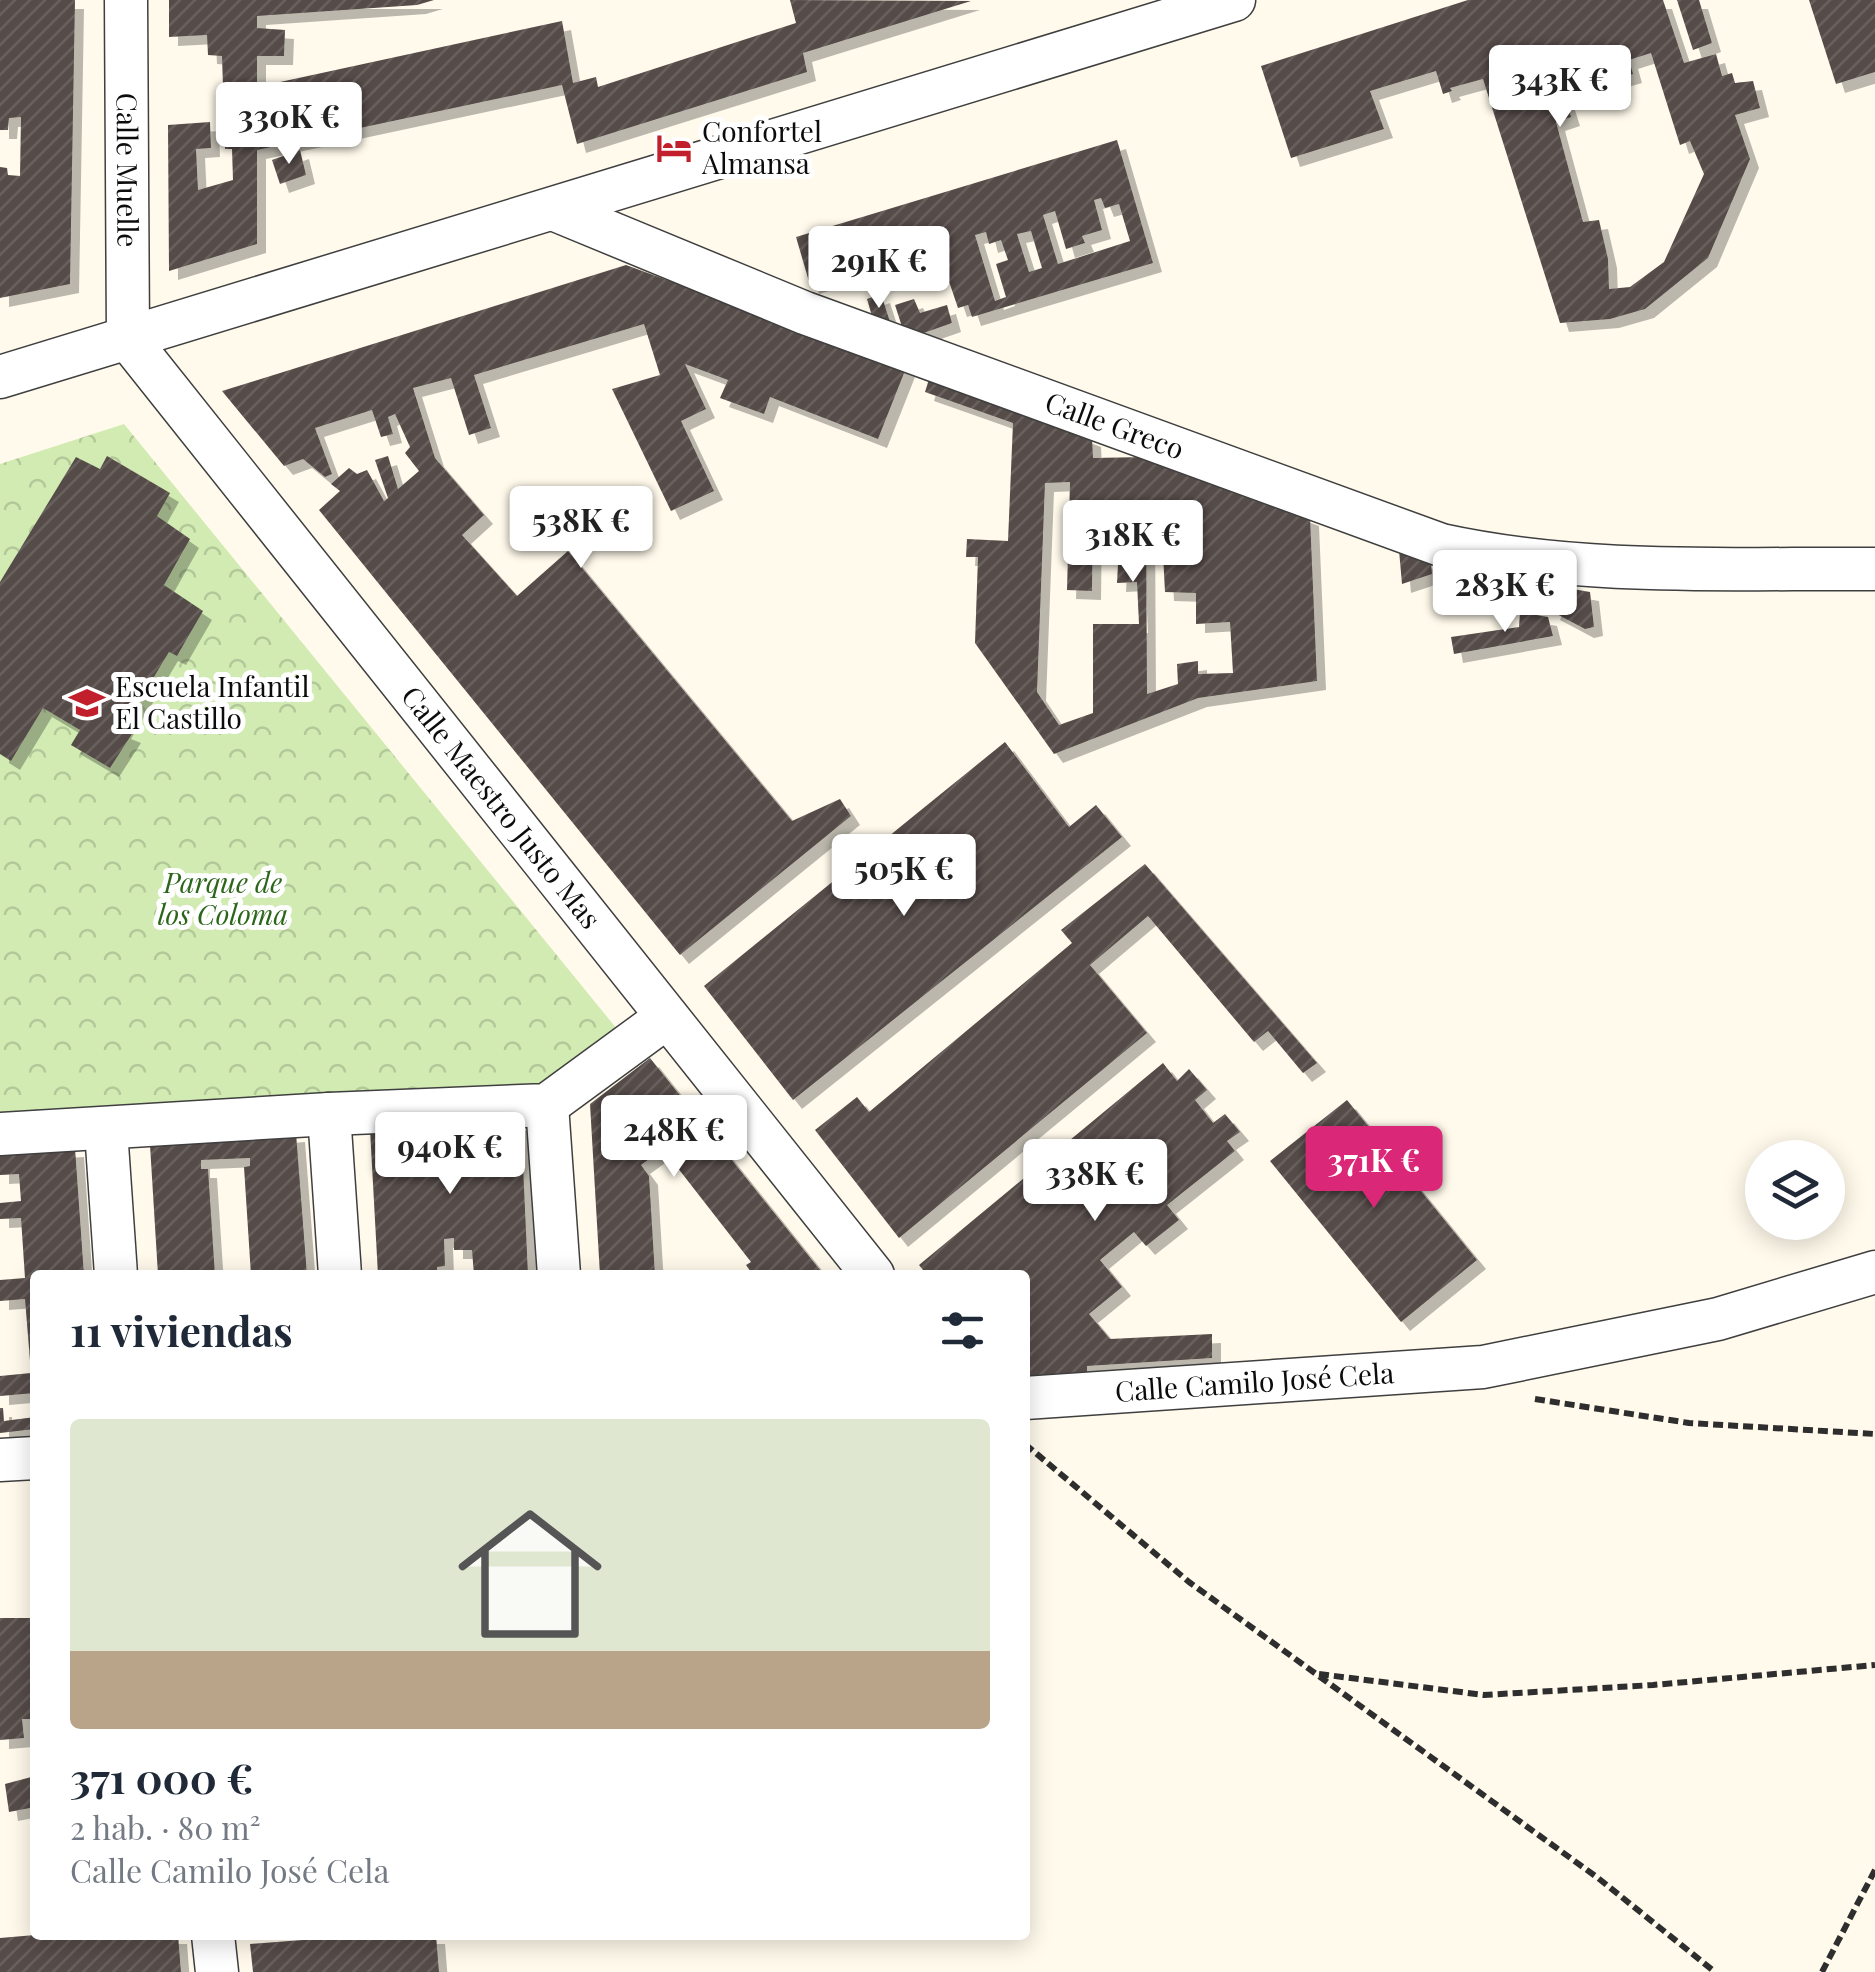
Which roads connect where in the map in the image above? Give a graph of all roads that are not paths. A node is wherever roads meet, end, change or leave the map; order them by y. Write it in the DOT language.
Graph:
graph roads {
  1 [pos="126,0"];
  2 [pos="1234,0"];
  3 [pos="552,209"];
  4 [pos="128,339"];
  5 [pos="0,378"];
  6 [pos="1875,569"];
  7 [pos="667,1017"];
  8 [pos="547,1105"];
  9 [pos="330,1114"];
  10 [pos="106,1130"];
  11 [pos="0,1134"];
  12 [pos="116,1270"];
  13 [pos="340,1270"];
  14 [pos="559,1270"];
  15 [pos="869,1270"];
  16 [pos="1875,1272"];
  17 [pos="1030,1398"];
  18 [pos="30,1458"];
  19 [pos="0,1460"];
  20 [pos="214,1940"];
  21 [pos="216,1972"];
  1 -- 4 [label="street, Calle Muelle"];
  2 -- 3 [label="street"];
  3 -- 4 [label="street"];
  3 -- 6 [label="street, Calle Greco"];
  4 -- 5 [label="street"];
  4 -- 7 [label="street, Calle Maestro Justo Mas"];
  7 -- 8 [label="street"];
  7 -- 15 [label="street, Calle Maestro Justo Mas"];
  8 -- 9 [label="street"];
  8 -- 14 [label="street"];
  9 -- 10 [label="street"];
  9 -- 13 [label="street"];
  10 -- 11 [label="street"];
  10 -- 12 [label="street"];
  16 -- 17 [label="street, Calle Camilo José Cela"];
  18 -- 19 [label="street"];
  20 -- 21 [label="street"];
}
